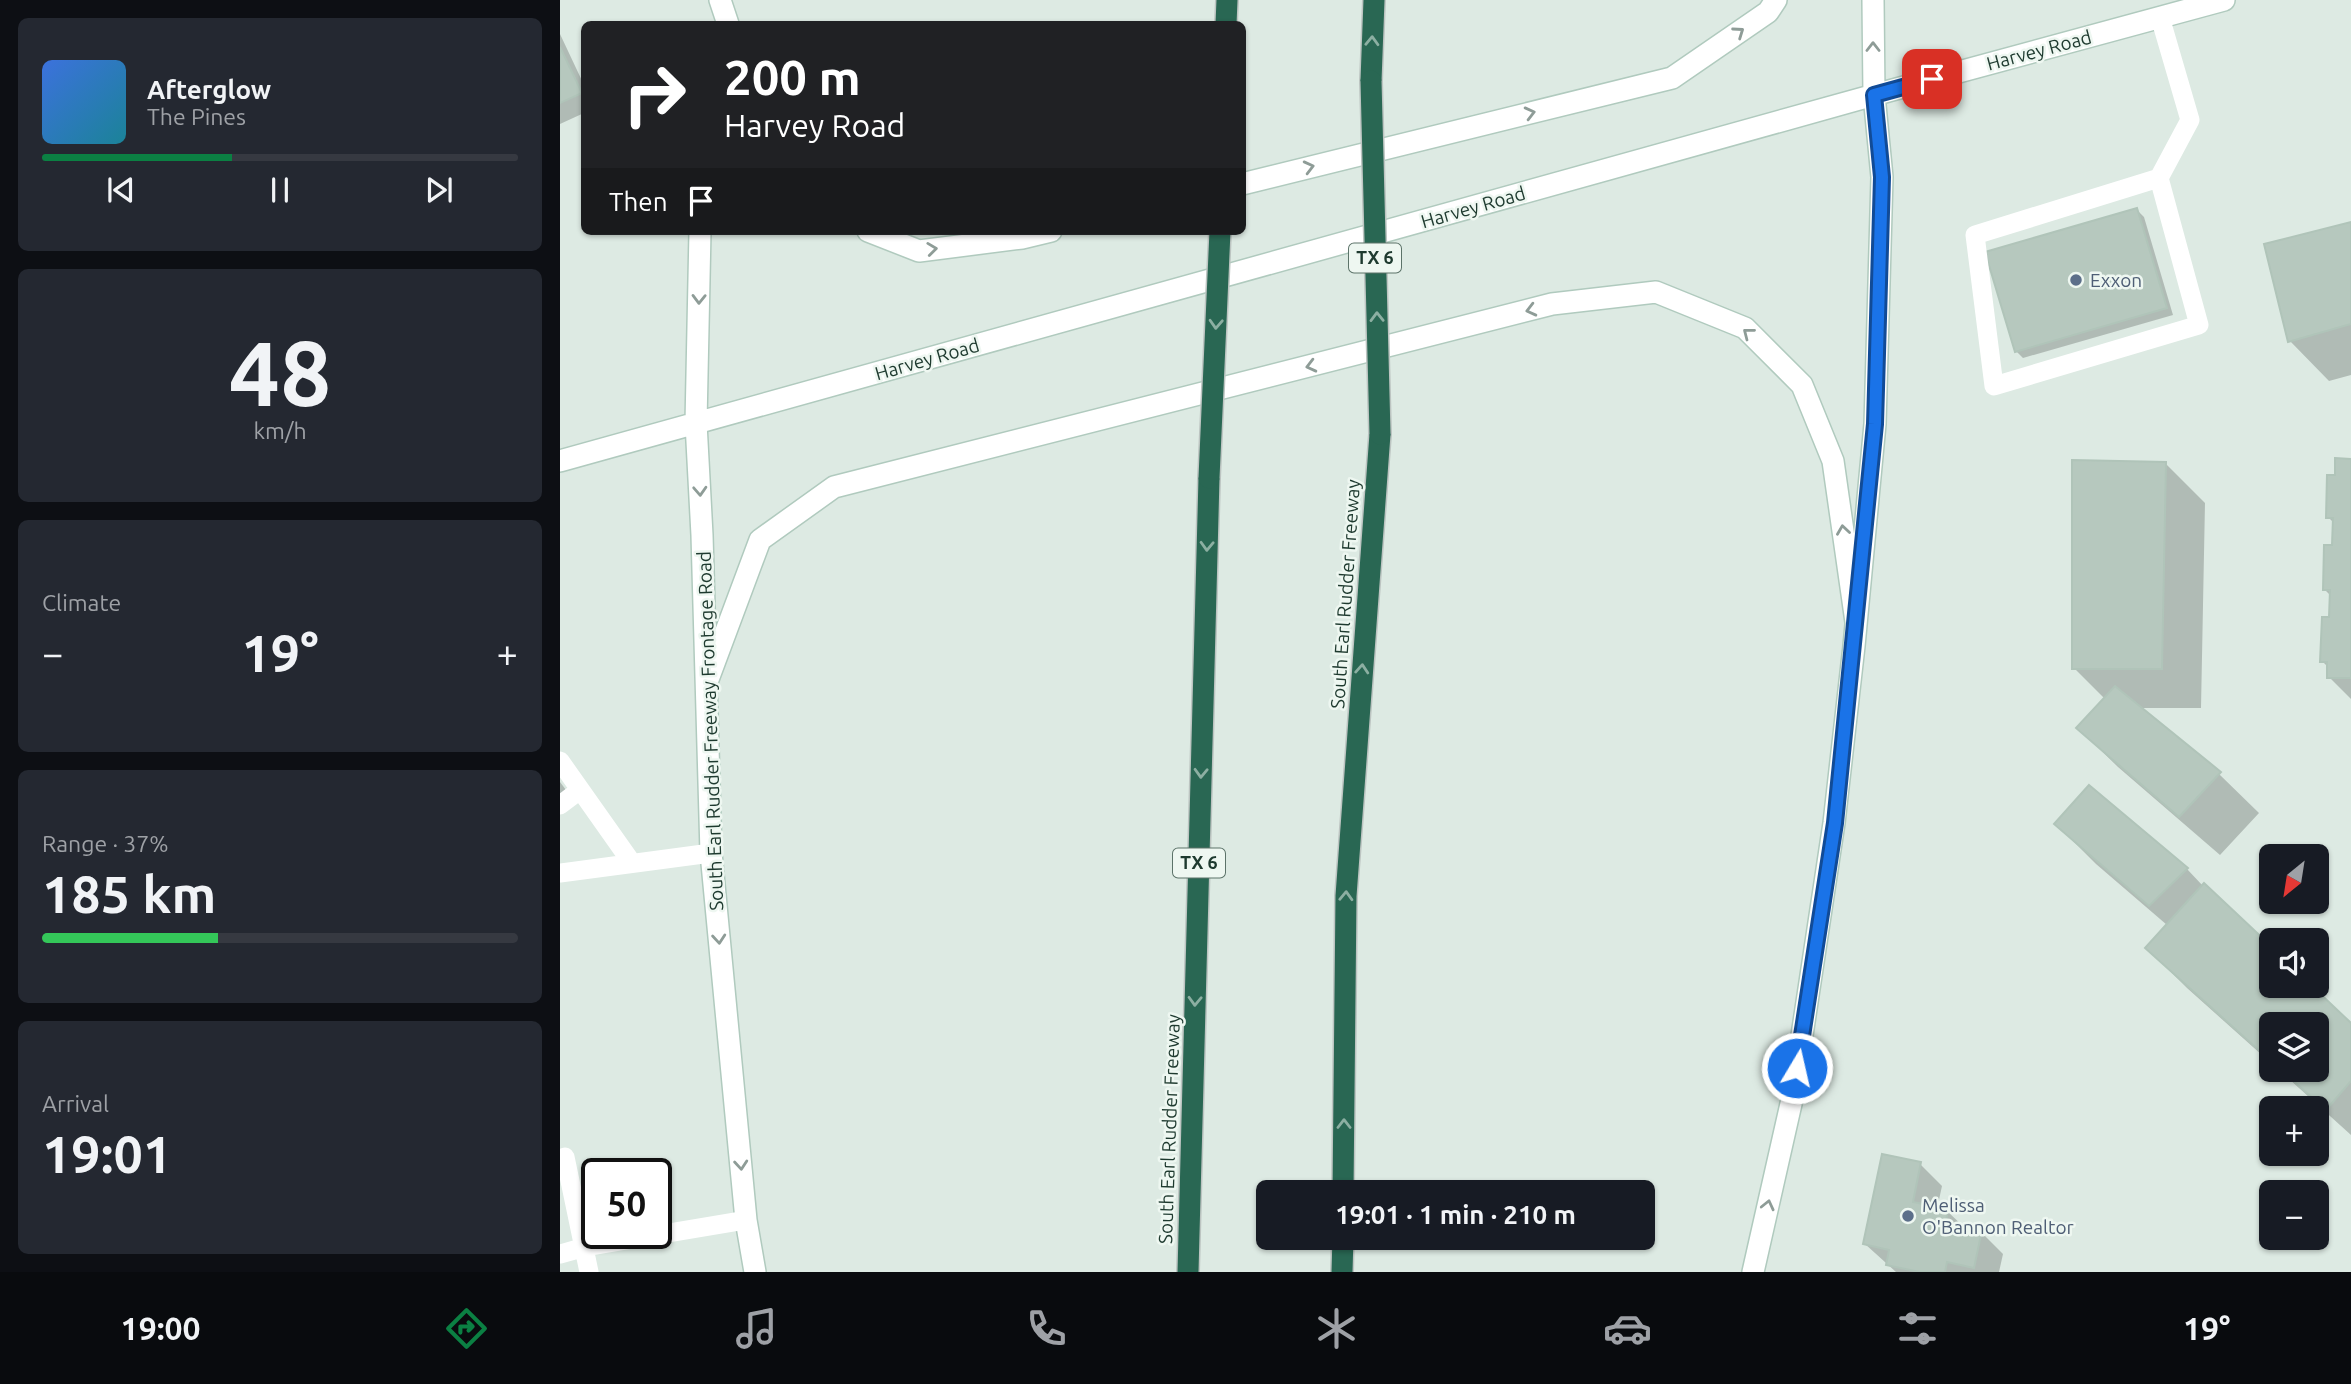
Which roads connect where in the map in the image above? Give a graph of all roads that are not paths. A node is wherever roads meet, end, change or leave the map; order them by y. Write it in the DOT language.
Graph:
graph roads {
  1 [pos="718,0"];
  2 [pos="1227,0"];
  3 [pos="1374,0"];
  4 [pos="1776,0"];
  5 [pos="1873,0"];
  6 [pos="2224,0"];
  7 [pos="2160,17"];
  8 [pos="714,21"];
  9 [pos="728,21"];
  10 [pos="1226,21"];
  11 [pos="1874,95"];
  12 [pos="2159,178"];
  13 [pos="1246,183"];
  14 [pos="700,235"];
  15 [pos="877,235"];
  16 [pos="1034,235"];
  17 [pos="1220,235"];
  18 [pos="696,423"];
  19 [pos="560,461"];
  20 [pos="1856,622"];
  21 [pos="706,682"];
  22 [pos="560,761"];
  23 [pos="580,790"];
  24 [pos="560,805"];
  25 [pos="711,853"];
  26 [pos="632,863"];
  27 [pos="560,873"];
  28 [pos="560,1159"];
  29 [pos="1343,1180"];
  30 [pos="746,1220"];
  31 [pos="581,1229"];
  32 [pos="672,1232"];
  33 [pos="581,1248"];
  34 [pos="585,1249"];
  35 [pos="1343,1250"];
  36 [pos="560,1254"];
  37 [pos="589,1272"];
  38 [pos="755,1272"];
  39 [pos="1187,1272"];
  40 [pos="1342,1272"];
  41 [pos="1753,1272"];
  1 -- 8 [label="main road"];
  1 -- 9 [label="main road"];
  2 -- 10 [label="highway"];
  29 -- 3 [label="highway, South Earl Rudder Freeway / TX 6, one-way, bridge"];
  13 -- 4 [label="main road, one-way"];
  11 -- 5 [label="main road, one-way"];
  6 -- 7 [label="main road, Harvey Road"];
  7 -- 11 [label="main road, Harvey Road"];
  7 -- 12 [label="lane"];
  11 -- 18 [label="main road, Harvey Road"];
  11 -- 20 [label="main road"];
  12 -- 12 [label="lane"];
  14 -- 18 [label="main road, South Earl Rudder Freeway Frontage Road, one-way"];
  15 -- 16 [label="main road, one-way"];
  17 -- 39 [label="highway, South Earl Rudder Freeway / TX 6, one-way, bridge"];
  18 -- 19 [label="main road, Harvey Road"];
  18 -- 21 [label="main road, South Earl Rudder Freeway Frontage Road, one-way"];
  20 -- 21 [label="main road, one-way"];
  41 -- 20 [label="main road, one-way"];
  21 -- 25 [label="main road, South Earl Rudder Freeway Frontage Road"];
  22 -- 23 [label="lane"];
  23 -- 24 [label="lane"];
  23 -- 26 [label="lane"];
  25 -- 26 [label="lane"];
  25 -- 30 [label="main road, South Earl Rudder Freeway Frontage Road, one-way"];
  26 -- 27 [label="lane"];
  28 -- 31 [label="lane"];
  30 -- 32 [label="lane"];
  30 -- 38 [label="main road, South Earl Rudder Freeway Frontage Road"];
  33 -- 36 [label="lane"];
  34 -- 37 [label="lane"];
  35 -- 40 [label="highway"];
}
